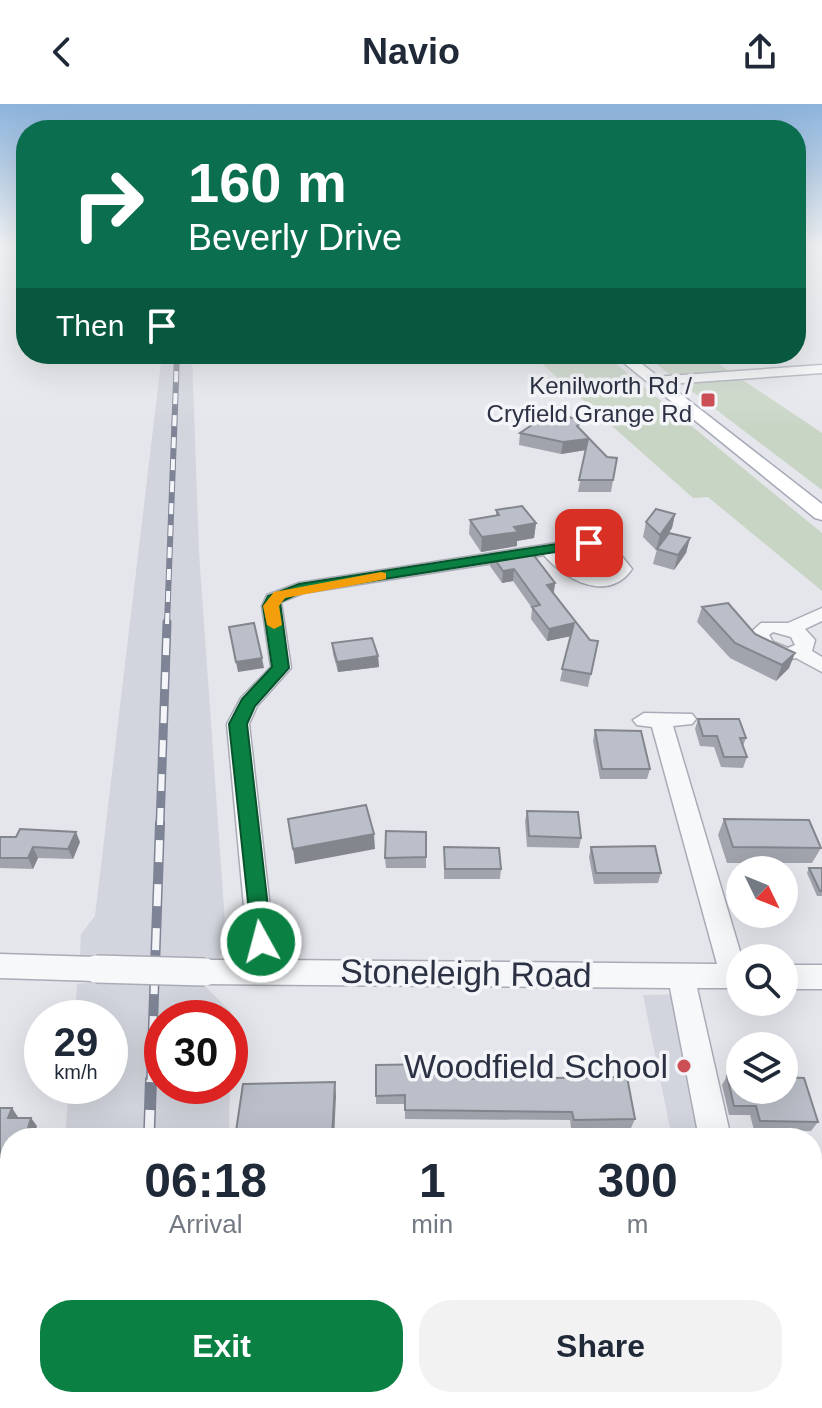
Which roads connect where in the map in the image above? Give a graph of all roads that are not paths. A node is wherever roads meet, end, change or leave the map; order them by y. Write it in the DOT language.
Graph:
graph roads {
  1 [pos="633,364"];
  2 [pos="822,369"];
  3 [pos="654,381"];
  4 [pos="822,514"];
  5 [pos="549,550"];
  6 [pos="822,614"];
  7 [pos="790,629"];
  8 [pos="800,652"];
  9 [pos="822,666"];
  10 [pos="663,720"];
  11 [pos="728,944"];
  12 [pos="0,966"];
  13 [pos="264,971"];
  14 [pos="681,976"];
  15 [pos="726,976"];
  16 [pos="798,977"];
  17 [pos="822,977"];
  18 [pos="713,1128"];
  1 -- 3 [label="main road"];
  2 -- 3 [label="street"];
  3 -- 4 [label="main road"];
  5 -- 13 [label="street"];
  6 -- 7 [label="street"];
  7 -- 8 [label="street"];
  7 -- 8 [label="street"];
  8 -- 9 [label="street"];
  10 -- 11 [label="street"];
  12 -- 13 [label="street, Stoneleigh Road, bridge"];
  13 -- 14 [label="street, Stoneleigh Road"];
  14 -- 15 [label="street, Stoneleigh Road"];
  14 -- 18 [label="street"];
  16 -- 17 [label="street"];
}
